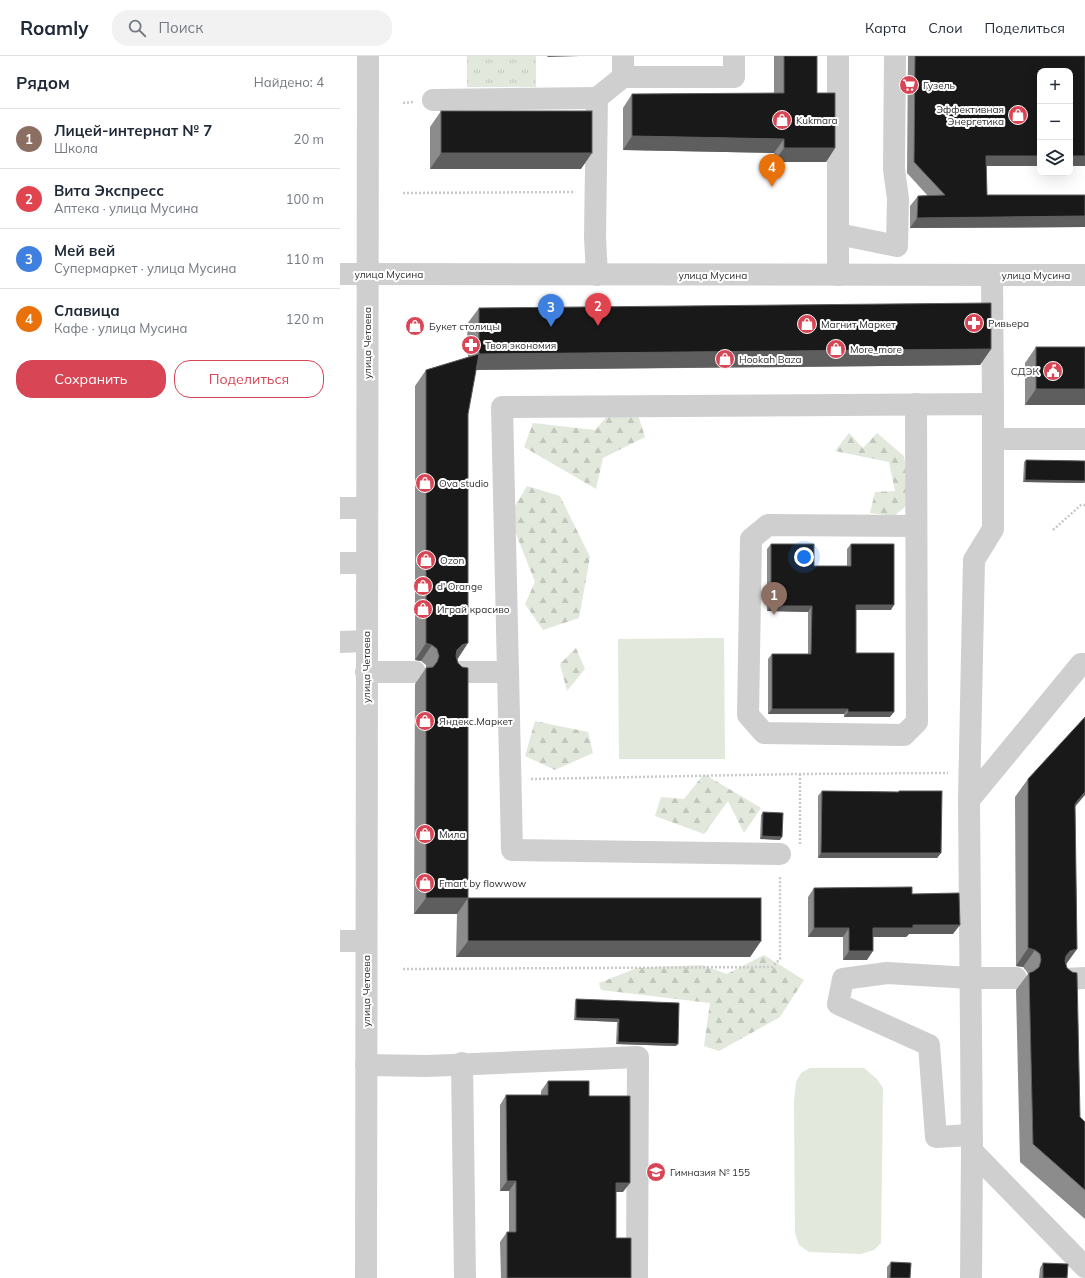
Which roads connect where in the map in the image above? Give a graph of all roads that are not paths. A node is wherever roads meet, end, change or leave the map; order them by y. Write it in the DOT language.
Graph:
graph roads {
  1 [pos="368,56"];
  2 [pos="734,56"];
  3 [pos="838,56"];
  4 [pos="895,56"];
  5 [pos="623,67"];
  6 [pos="597,98"];
  7 [pos="433,100"];
  8 [pos="838,234"];
  9 [pos="340,274"];
  10 [pos="367,274"];
  11 [pos="597,275"];
  12 [pos="838,275"];
  13 [pos="992,275"];
  14 [pos="1085,275"];
  15 [pos="916,404"];
  16 [pos="993,404"];
  17 [pos="993,439"];
  18 [pos="1085,439"];
  19 [pos="340,508"];
  20 [pos="367,508"];
  21 [pos="916,526"];
  22 [pos="340,563"];
  23 [pos="367,563"];
  24 [pos="366,641"];
  25 [pos="340,642"];
  26 [pos="1085,664"];
  27 [pos="366,672"];
  28 [pos="415,672"];
  29 [pos="457,672"];
  30 [pos="508,672"];
  31 [pos="969,800"];
  32 [pos="780,854"];
  33 [pos="340,941"];
  34 [pos="366,941"];
  35 [pos="970,978"];
  36 [pos="1016,978"];
  37 [pos="462,1064"];
  38 [pos="366,1065"];
  39 [pos="972,1143"];
  40 [pos="1085,1268"];
  41 [pos="366,1278"];
  42 [pos="465,1278"];
  43 [pos="637,1278"];
  44 [pos="971,1278"];
  1 -- 10 [label="street, улица Четаева"];
  2 -- 5 [label="street"];
  3 -- 8 [label="street"];
  4 -- 8 [label="street"];
  5 -- 6 [label="street"];
  6 -- 7 [label="street"];
  6 -- 11 [label="street"];
  8 -- 12 [label="street"];
  9 -- 10 [label="street, улица Мусина"];
  10 -- 11 [label="street, улица Мусина"];
  10 -- 20 [label="street, улица Четаева"];
  11 -- 12 [label="street, улица Мусина"];
  12 -- 13 [label="street, улица Мусина"];
  13 -- 14 [label="street, улица Мусина"];
  13 -- 16 [label="street"];
  15 -- 16 [label="street"];
  15 -- 21 [label="street"];
  15 -- 30 [label="street"];
  16 -- 17 [label="street"];
  17 -- 18 [label="street"];
  17 -- 31 [label="street"];
  19 -- 20 [label="street"];
  20 -- 23 [label="street, улица Четаева"];
  21 -- 21 [label="street"];
  22 -- 23 [label="street"];
  23 -- 24 [label="street, улица Четаева"];
  24 -- 25 [label="street"];
  24 -- 27 [label="street, улица Четаева"];
  26 -- 31 [label="street"];
  27 -- 28 [label="street"];
  27 -- 34 [label="street, улица Четаева"];
  29 -- 30 [label="street"];
  30 -- 32 [label="street"];
  31 -- 35 [label="street"];
  33 -- 34 [label="street"];
  34 -- 38 [label="street, улица Четаева"];
  35 -- 36 [label="street"];
  35 -- 39 [label="street"];
  35 -- 39 [label="street"];
  37 -- 38 [label="street"];
  37 -- 42 [label="street"];
  37 -- 43 [label="street"];
  38 -- 41 [label="street, улица Четаева"];
  39 -- 40 [label="street"];
  39 -- 44 [label="street"];
}
